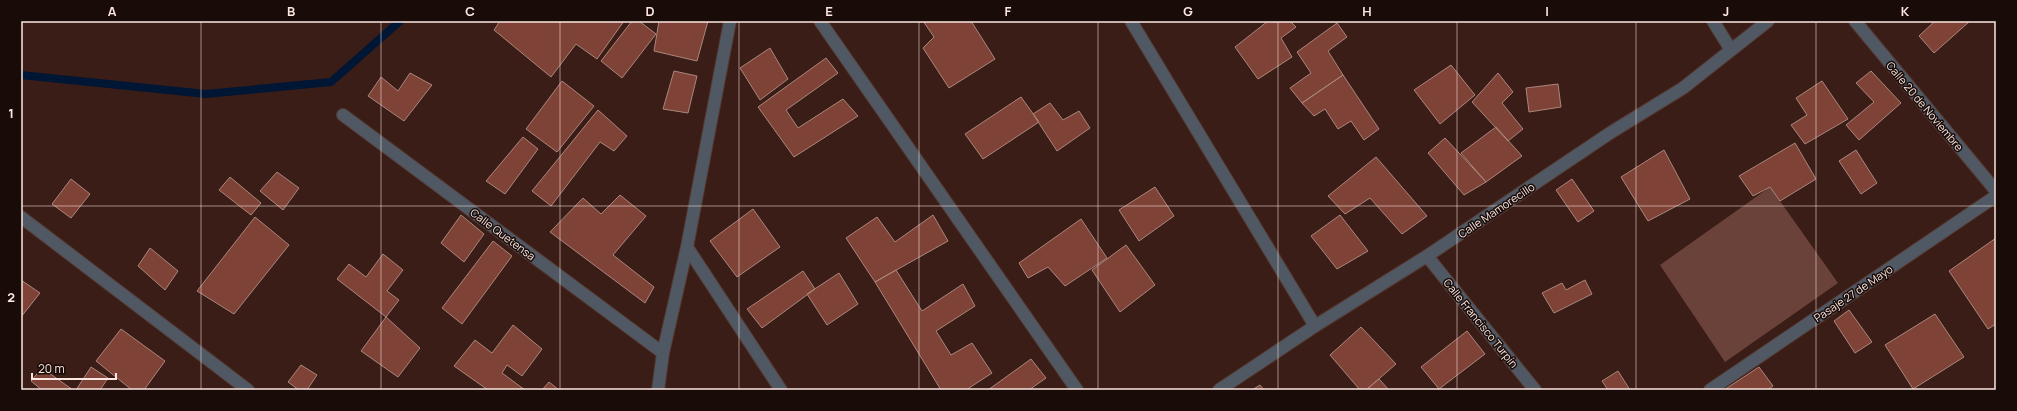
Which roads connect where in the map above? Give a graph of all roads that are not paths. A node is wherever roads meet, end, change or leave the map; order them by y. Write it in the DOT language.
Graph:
graph roads {
  1 [pos="730,21"];
  2 [pos="820,21"];
  3 [pos="1131,21"];
  4 [pos="1713,21"];
  5 [pos="1768,21"];
  6 [pos="1855,21"];
  7 [pos="1731,50"];
  8 [pos="343,115"];
  9 [pos="1996,191"];
  10 [pos="1996,196"];
  11 [pos="22,220"];
  12 [pos="687,246"];
  13 [pos="1427,256"];
  14 [pos="1315,326"];
  15 [pos="663,353"];
  16 [pos="248,390"];
  17 [pos="658,390"];
  18 [pos="781,390"];
  19 [pos="1077,390"];
  20 [pos="1219,390"];
  21 [pos="1535,390"];
  22 [pos="1710,390"];
  1 -- 12 [label="street"];
  2 -- 19 [label="street"];
  3 -- 14 [label="street"];
  4 -- 7 [label="street"];
  5 -- 7 [label="street, Calle Mamorecillo"];
  6 -- 9 [label="street, Calle 20 de Noviembre"];
  7 -- 13 [label="street, Calle Mamorecillo"];
  8 -- 15 [label="street, Calle Quetensa"];
  10 -- 22 [label="street, Pasaje 27 de Mayo"];
  11 -- 16 [label="street"];
  12 -- 15 [label="street"];
  12 -- 18 [label="street"];
  13 -- 14 [label="street, Calle Mamorecillo"];
  13 -- 21 [label="street, Calle Francisco Turpín"];
  14 -- 20 [label="street, Calle Mamorecillo"];
  15 -- 17 [label="street"];
}
